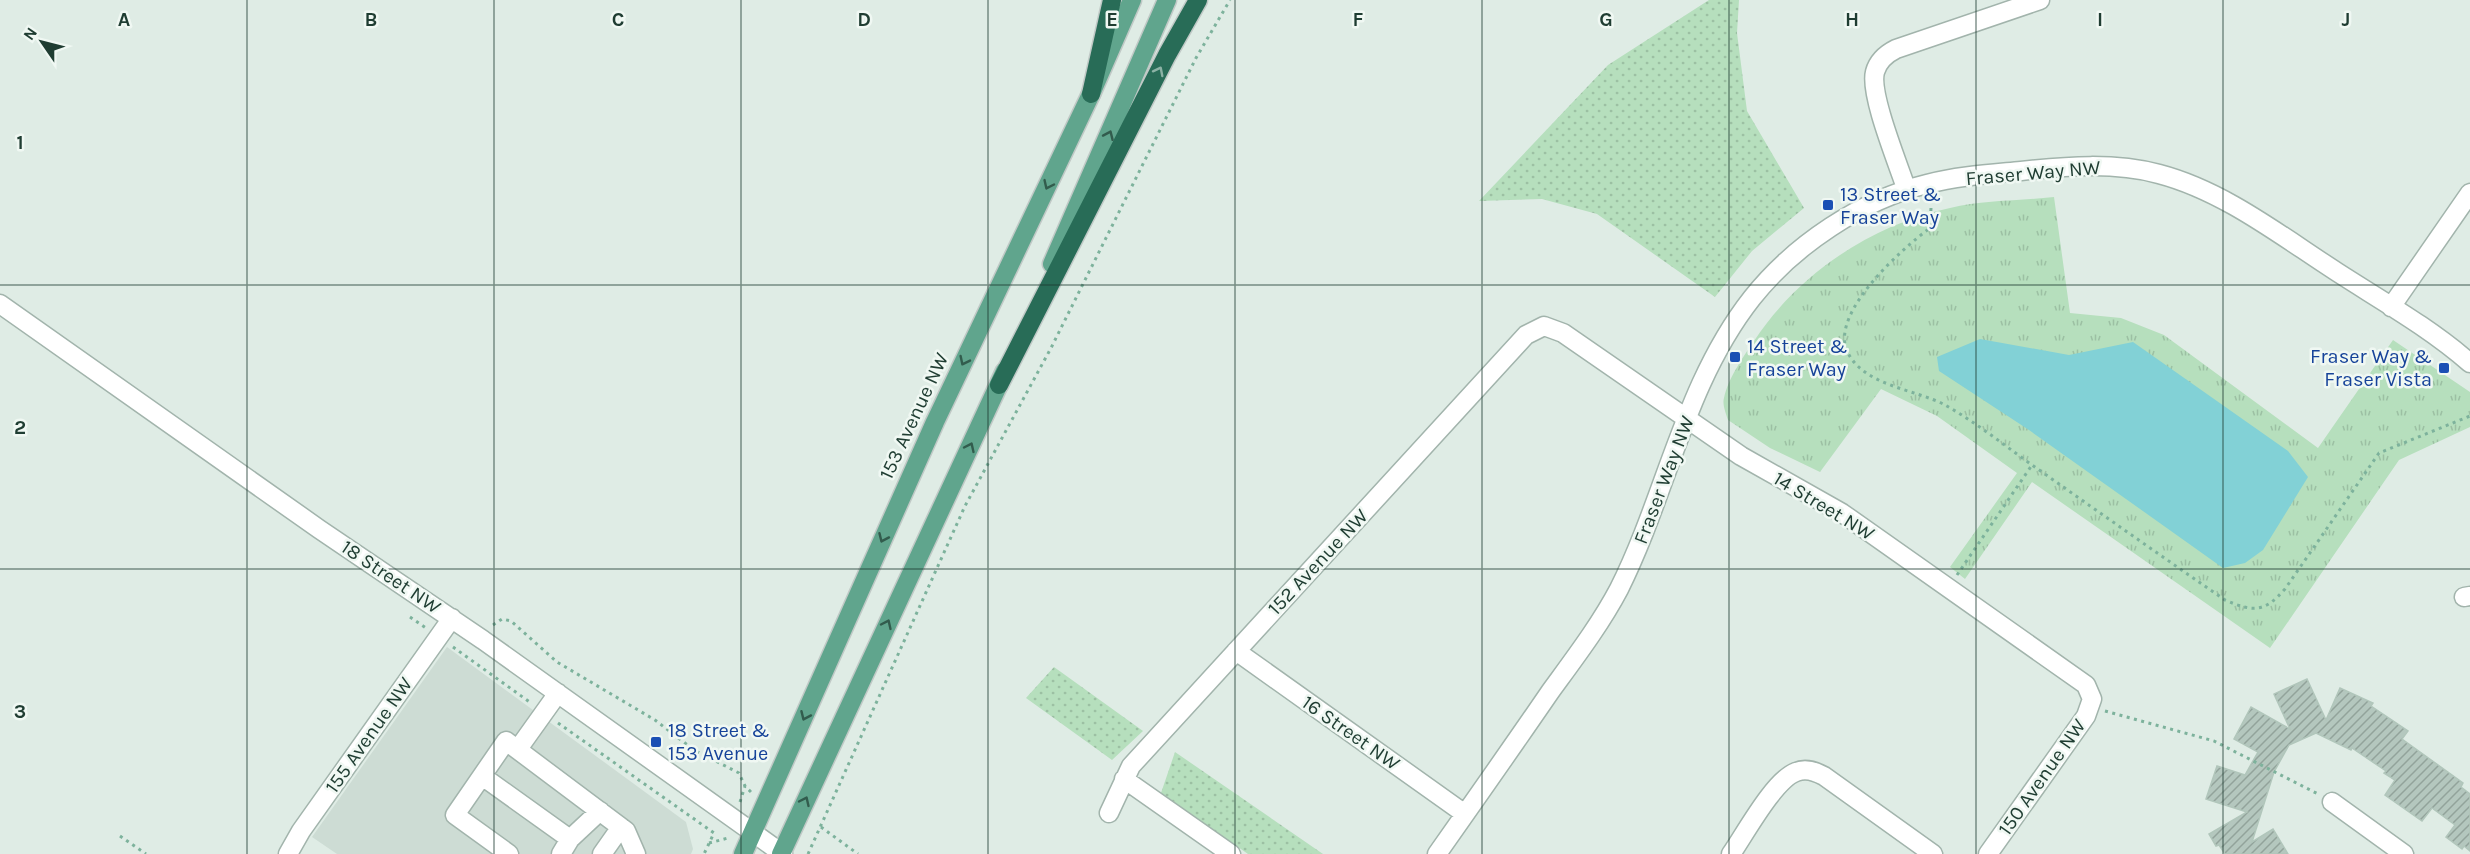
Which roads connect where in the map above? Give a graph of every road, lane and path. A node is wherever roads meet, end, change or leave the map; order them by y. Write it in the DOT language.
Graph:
graph roads {
  1 [pos="1112,0"];
  2 [pos="1132,0"];
  3 [pos="1167,0"];
  4 [pos="1198,0"];
  5 [pos="1230,0"];
  6 [pos="2040,0"];
  7 [pos="1091,94"];
  8 [pos="1907,191"];
  9 [pos="2470,193"];
  10 [pos="1931,208"];
  11 [pos="0,304"];
  12 [pos="2391,307"];
  13 [pos="1545,326"];
  14 [pos="2470,363"];
  15 [pos="999,385"];
  16 [pos="2470,416"];
  17 [pos="1687,419"];
  18 [pos="2032,465"];
  19 [pos="1948,587"];
  20 [pos="410,617"];
  21 [pos="452,618"];
  22 [pos="493,624"];
  23 [pos="428,629"];
  24 [pos="453,647"];
  25 [pos="1236,651"];
  26 [pos="558,693"];
  27 [pos="530,702"];
  28 [pos="2091,702"];
  29 [pos="557,722"];
  30 [pos="518,749"];
  31 [pos="482,776"];
  32 [pos="1124,779"];
  33 [pos="745,786"];
  34 [pos="2332,802"];
  35 [pos="600,811"];
  36 [pos="1109,813"];
  37 [pos="1465,814"];
  38 [pos="621,827"];
  39 [pos="821,827"];
  40 [pos="754,832"];
  41 [pos="120,836"];
  42 [pos="728,838"];
  43 [pos="709,843"];
  44 [pos="566,847"];
  45 [pos="782,853"];
  46 [pos="146,854"];
  47 [pos="288,854"];
  48 [pos="509,854"];
  49 [pos="602,854"];
  50 [pos="636,854"];
  51 [pos="704,854"];
  52 [pos="743,854"];
  53 [pos="808,854"];
  54 [pos="858,854"];
  55 [pos="1231,854"];
  56 [pos="1437,854"];
  57 [pos="1731,854"];
  58 [pos="1933,854"];
  59 [pos="1988,854"];
  60 [pos="2404,854"];
  1 -- 7 [label="highway"];
  2 -- 7 [label="main road, 153 Avenue NW"];
  15 -- 3 [label="main road, one-way"];
  15 -- 4 [label="highway, one-way"];
  5 -- 39 [label="path"];
  6 -- 8 [label="street"];
  7 -- 40 [label="main road, 153 Avenue NW, one-way"];
  8 -- 12 [label="street, Fraser Way NW"];
  8 -- 17 [label="street, Fraser Way NW"];
  9 -- 12 [label="street"];
  10 -- 18 [label="path"];
  11 -- 21 [label="street, 18 Street NW"];
  12 -- 14 [label="street, Fraser Way NW"];
  13 -- 17 [label="street, 14 Street NW"];
  13 -- 25 [label="street, 152 Avenue NW"];
  45 -- 15 [label="main road, one-way"];
  16 -- 18 [label="path"];
  17 -- 19 [label="street, 14 Street NW"];
  17 -- 37 [label="street, Fraser Way NW"];
  18 -- 19 [label="path"];
  19 -- 28 [label="street, 14 Street NW"];
  20 -- 23 [label="path"];
  21 -- 26 [label="street, 18 Street NW"];
  21 -- 47 [label="street, 155 Avenue NW"];
  22 -- 33 [label="path"];
  24 -- 27 [label="path"];
  25 -- 32 [label="street, 152 Avenue NW"];
  25 -- 37 [label="street, 16 Street NW"];
  26 -- 30 [label="street"];
  26 -- 40 [label="street, 18 Street NW"];
  28 -- 34 [label="path"];
  28 -- 59 [label="street, 150 Avenue NW"];
  29 -- 43 [label="path"];
  30 -- 31 [label="street"];
  30 -- 35 [label="street"];
  31 -- 44 [label="street"];
  31 -- 48 [label="street"];
  32 -- 36 [label="street, 152 Avenue NW"];
  32 -- 55 [label="street"];
  34 -- 60 [label="street"];
  35 -- 38 [label="street"];
  35 -- 44 [label="street"];
  37 -- 56 [label="street, Fraser Way NW"];
  38 -- 49 [label="street"];
  38 -- 50 [label="street"];
  39 -- 53 [label="path"];
  39 -- 54 [label="path"];
  40 -- 45 [label="street, 18 Street NW"];
  40 -- 52 [label="main road, 153 Avenue NW"];
  41 -- 46 [label="path"];
  42 -- 43 [label="path"];
  43 -- 51 [label="path"];
  57 -- 58 [label="street"];
}
